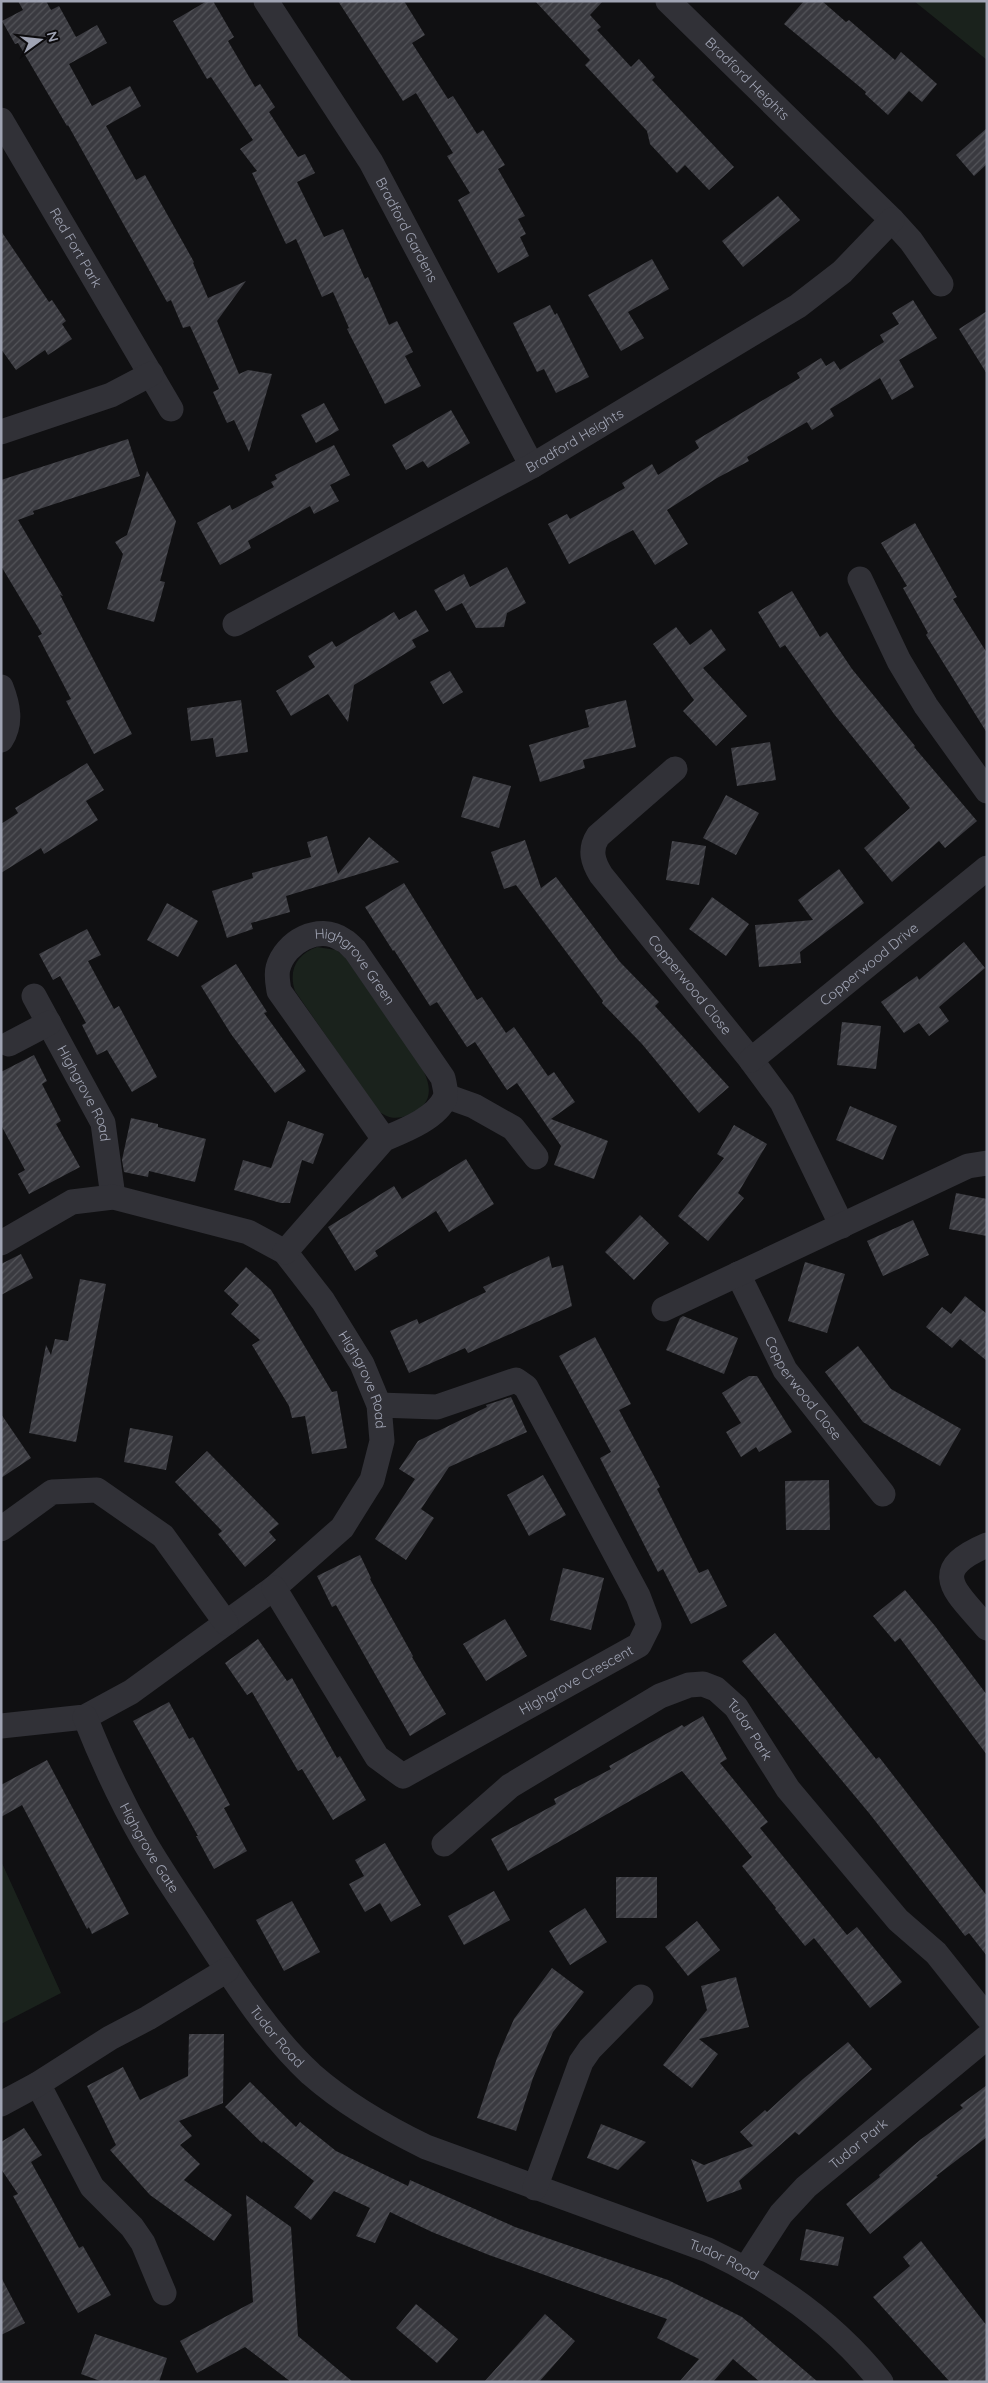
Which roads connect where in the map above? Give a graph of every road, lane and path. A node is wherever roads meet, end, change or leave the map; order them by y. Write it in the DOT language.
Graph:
graph roads {
  1 [pos="266,1"];
  2 [pos="668,1"];
  3 [pos="1,120"];
  4 [pos="892,220"];
  5 [pos="941,284"];
  6 [pos="151,374"];
  7 [pos="171,409"];
  8 [pos="1,432"];
  9 [pos="532,466"];
  10 [pos="860,579"];
  11 [pos="234,624"];
  12 [pos="1,687"];
  13 [pos="1,740"];
  14 [pos="675,769"];
  15 [pos="987,791"];
  16 [pos="987,868"];
  17 [pos="34,996"];
  18 [pos="49,1023"];
  19 [pos="8,1044"];
  20 [pos="751,1060"];
  21 [pos="446,1096"];
  22 [pos="384,1139"];
  23 [pos="536,1157"];
  24 [pos="987,1163"];
  25 [pos="114,1197"];
  26 [pos="842,1226"];
  27 [pos="1,1243"];
  28 [pos="285,1252"];
  29 [pos="738,1274"];
  30 [pos="664,1309"];
  31 [pos="379,1405"];
  32 [pos="883,1494"];
  33 [pos="1,1529"];
  34 [pos="987,1545"];
  35 [pos="274,1588"];
  36 [pos="226,1623"];
  37 [pos="987,1628"];
  38 [pos="85,1717"];
  39 [pos="1,1726"];
  40 [pos="444,1844"];
  41 [pos="227,1970"];
  42 [pos="641,1997"];
  43 [pos="987,2017"];
  44 [pos="987,2037"];
  45 [pos="38,2084"];
  46 [pos="1,2104"];
  47 [pos="535,2188"];
  48 [pos="746,2268"];
  49 [pos="164,2293"];
  50 [pos="881,2382"];
  1 -- 9 [label="street, Bradford Gardens"];
  2 -- 4 [label="street, Bradford Heights"];
  3 -- 6 [label="street, Red Fort Park"];
  4 -- 5 [label="street, Bradford Heights"];
  4 -- 9 [label="street, Bradford Heights"];
  6 -- 7 [label="street, Red Fort Park"];
  6 -- 8 [label="street"];
  9 -- 11 [label="street, Bradford Heights"];
  10 -- 15 [label="street"];
  12 -- 13 [label="street"];
  14 -- 20 [label="street, Copperwood Close"];
  16 -- 20 [label="street, Copperwood Drive"];
  17 -- 18 [label="street, Highgrove Road"];
  18 -- 19 [label="street"];
  18 -- 25 [label="street, Highgrove Road"];
  20 -- 26 [label="street, Copperwood Close"];
  21 -- 22 [label="street"];
  21 -- 22 [label="street, Highgrove Green"];
  21 -- 23 [label="street"];
  22 -- 28 [label="street"];
  24 -- 26 [label="street"];
  25 -- 27 [label="street, Highgrove Road"];
  25 -- 28 [label="street, Highgrove Road"];
  26 -- 29 [label="street"];
  28 -- 31 [label="street, Highgrove Road"];
  29 -- 30 [label="street"];
  29 -- 32 [label="street, Copperwood Close"];
  31 -- 35 [label="street, Highgrove Road"];
  31 -- 35 [label="street, Highgrove Crescent"];
  33 -- 36 [label="street"];
  34 -- 37 [label="street"];
  35 -- 36 [label="street, Highgrove Road"];
  36 -- 38 [label="street, Highgrove Road"];
  38 -- 39 [label="street"];
  38 -- 41 [label="street, Highgrove Gate"];
  40 -- 43 [label="street, Tudor Park"];
  41 -- 45 [label="street"];
  41 -- 47 [label="street, Tudor Road"];
  42 -- 47 [label="street"];
  44 -- 48 [label="street, Tudor Park"];
  45 -- 46 [label="street"];
  45 -- 49 [label="street"];
  47 -- 48 [label="street, Tudor Road"];
  48 -- 50 [label="street, Tudor Road"];
}
